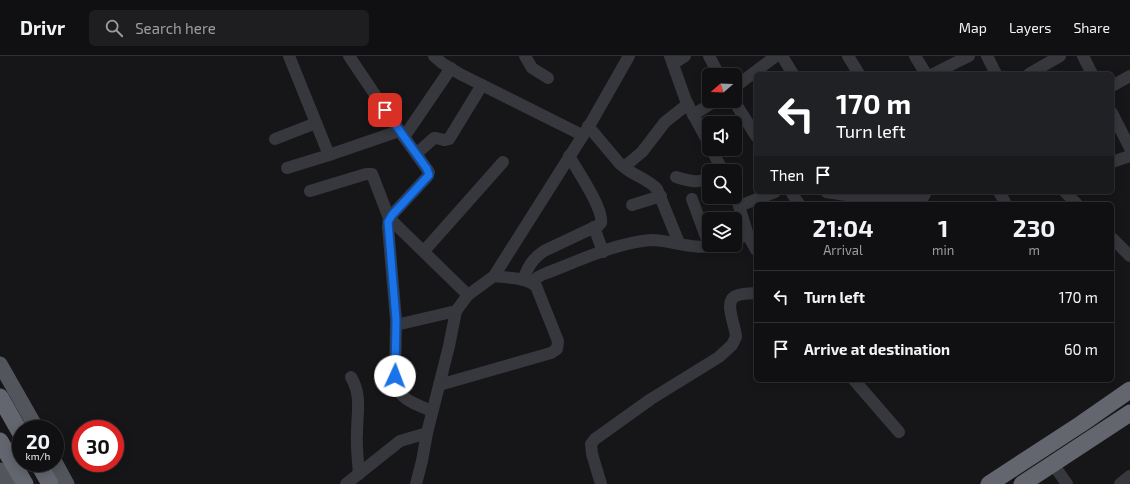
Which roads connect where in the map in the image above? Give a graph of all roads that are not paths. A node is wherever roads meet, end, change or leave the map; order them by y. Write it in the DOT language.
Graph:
graph roads {
  1 [pos="289,56"];
  2 [pos="349,56"];
  3 [pos="434,56"];
  4 [pos="525,56"];
  5 [pos="629,56"];
  6 [pos="685,56"];
  7 [pos="709,56"];
  8 [pos="776,56"];
  9 [pos="782,56"];
  10 [pos="848,56"];
  11 [pos="915,56"];
  12 [pos="969,56"];
  13 [pos="987,56"];
  14 [pos="1060,56"];
  15 [pos="1083,56"];
  16 [pos="671,60"];
  17 [pos="451,68"];
  18 [pos="715,68"];
  19 [pos="755,72"];
  20 [pos="792,72"];
  21 [pos="858,72"];
  22 [pos="925,72"];
  23 [pos="937,72"];
  24 [pos="995,72"];
  25 [pos="1032,72"];
  26 [pos="1091,72"];
  27 [pos="754,73"];
  28 [pos="1130,76"];
  29 [pos="548,78"];
  30 [pos="742,82"];
  31 [pos="482,85"];
  32 [pos="1114,85"];
  33 [pos="702,105"];
  34 [pos="738,108"];
  35 [pos="690,109"];
  36 [pos="1114,117"];
  37 [pos="316,123"];
  38 [pos="585,131"];
  39 [pos="702,131"];
  40 [pos="403,133"];
  41 [pos="754,133"];
  42 [pos="275,138"];
  43 [pos="1130,148"];
  44 [pos="416,154"];
  45 [pos="329,156"];
  46 [pos="569,156"];
  47 [pos="1130,156"];
  48 [pos="1114,161"];
  49 [pos="503,162"];
  50 [pos="624,167"];
  51 [pos="287,168"];
  52 [pos="676,177"];
  53 [pos="702,180"];
  54 [pos="310,191"];
  55 [pos="770,194"];
  56 [pos="840,194"];
  57 [pos="925,194"];
  58 [pos="1067,194"];
  59 [pos="661,196"];
  60 [pos="867,198"];
  61 [pos="692,199"];
  62 [pos="1075,202"];
  63 [pos="632,205"];
  64 [pos="739,206"];
  65 [pos="389,218"];
  66 [pos="702,223"];
  67 [pos="594,227"];
  68 [pos="748,235"];
  69 [pos="742,237"];
  70 [pos="1114,240"];
  71 [pos="679,243"];
  72 [pos="702,244"];
  73 [pos="754,246"];
  74 [pos="424,251"];
  75 [pos="603,252"];
  76 [pos="1130,256"];
  77 [pos="494,276"];
  78 [pos="527,282"];
  79 [pos="754,293"];
  80 [pos="468,295"];
  81 [pos="456,311"];
  82 [pos="396,325"];
  83 [pos="0,364"];
  84 [pos="351,377"];
  85 [pos="856,382"];
  86 [pos="439,386"];
  87 [pos="1130,390"];
  88 [pos="0,397"];
  89 [pos="432,411"];
  90 [pos="1130,413"];
  91 [pos="13,420"];
  92 [pos="32,420"];
  93 [pos="900,432"];
  94 [pos="427,433"];
  95 [pos="0,441"];
  96 [pos="1053,464"];
  97 [pos="0,470"];
  98 [pos="43,472"];
  99 [pos="60,472"];
  100 [pos="359,474"];
  101 [pos="1130,476"];
  102 [pos="8,484"];
  103 [pos="25,484"];
  104 [pos="50,484"];
  105 [pos="67,484"];
  106 [pos="346,484"];
  107 [pos="416,484"];
  108 [pos="601,484"];
  109 [pos="989,484"];
  110 [pos="1022,484"];
  111 [pos="1067,484"];
  112 [pos="1120,484"];
  1 -- 37 [label="street"];
  2 -- 40 [label="street"];
  3 -- 17 [label="street"];
  4 -- 29 [label="street"];
  5 -- 38 [label="street"];
  6 -- 16 [label="street"];
  7 -- 18 [label="street"];
  8 -- 19 [label="street"];
  9 -- 20 [label="street"];
  10 -- 21 [label="street"];
  11 -- 22 [label="street"];
  12 -- 23 [label="street"];
  13 -- 24 [label="street"];
  14 -- 25 [label="street"];
  15 -- 26 [label="street"];
  16 -- 35 [label="street"];
  17 -- 31 [label="street"];
  17 -- 40 [label="street"];
  27 -- 30 [label="street"];
  28 -- 32 [label="street"];
  31 -- 38 [label="street"];
  31 -- 44 [label="street"];
  33 -- 35 [label="street"];
  34 -- 41 [label="street"];
  35 -- 39 [label="street"];
  35 -- 50 [label="street"];
  36 -- 43 [label="street"];
  37 -- 42 [label="street"];
  37 -- 45 [label="street"];
  38 -- 46 [label="street"];
  38 -- 50 [label="street"];
  40 -- 44 [label="street"];
  40 -- 45 [label="street"];
  44 -- 65 [label="street"];
  45 -- 51 [label="street"];
  46 -- 67 [label="street"];
  46 -- 77 [label="street"];
  47 -- 48 [label="street"];
  49 -- 74 [label="street"];
  50 -- 59 [label="street"];
  52 -- 53 [label="street"];
  54 -- 65 [label="street"];
  55 -- 64 [label="street"];
  56 -- 60 [label="street"];
  57 -- 60 [label="street"];
  58 -- 62 [label="street"];
  59 -- 63 [label="street"];
  59 -- 71 [label="street"];
  61 -- 66 [label="street"];
  64 -- 68 [label="street"];
  65 -- 74 [label="street"];
  65 -- 82 [label="street"];
  67 -- 75 [label="street"];
  67 -- 78 [label="street"];
  68 -- 69 [label="street"];
  68 -- 73 [label="street"];
  70 -- 76 [label="street"];
  71 -- 72 [label="street"];
  71 -- 75 [label="street"];
  74 -- 80 [label="street"];
  75 -- 78 [label="street"];
  77 -- 78 [label="street"];
  77 -- 80 [label="street"];
  78 -- 86 [label="street"];
  79 -- 108 [label="street"];
  80 -- 81 [label="street"];
  81 -- 82 [label="street"];
  81 -- 86 [label="street"];
  82 -- 89 [label="street"];
  83 -- 92 [label="main road"];
  84 -- 100 [label="street"];
  85 -- 93 [label="street"];
  86 -- 89 [label="street"];
  87 -- 109 [label="highway"];
  88 -- 91 [label="highway"];
  89 -- 94 [label="street"];
  90 -- 96 [label="highway"];
  94 -- 100 [label="street"];
  94 -- 107 [label="street"];
  95 -- 103 [label="highway"];
  96 -- 110 [label="highway"];
  96 -- 111 [label="street"];
  97 -- 102 [label="main road"];
  98 -- 104 [label="highway"];
  99 -- 105 [label="main road"];
  100 -- 106 [label="street"];
  101 -- 112 [label="street"];
}
